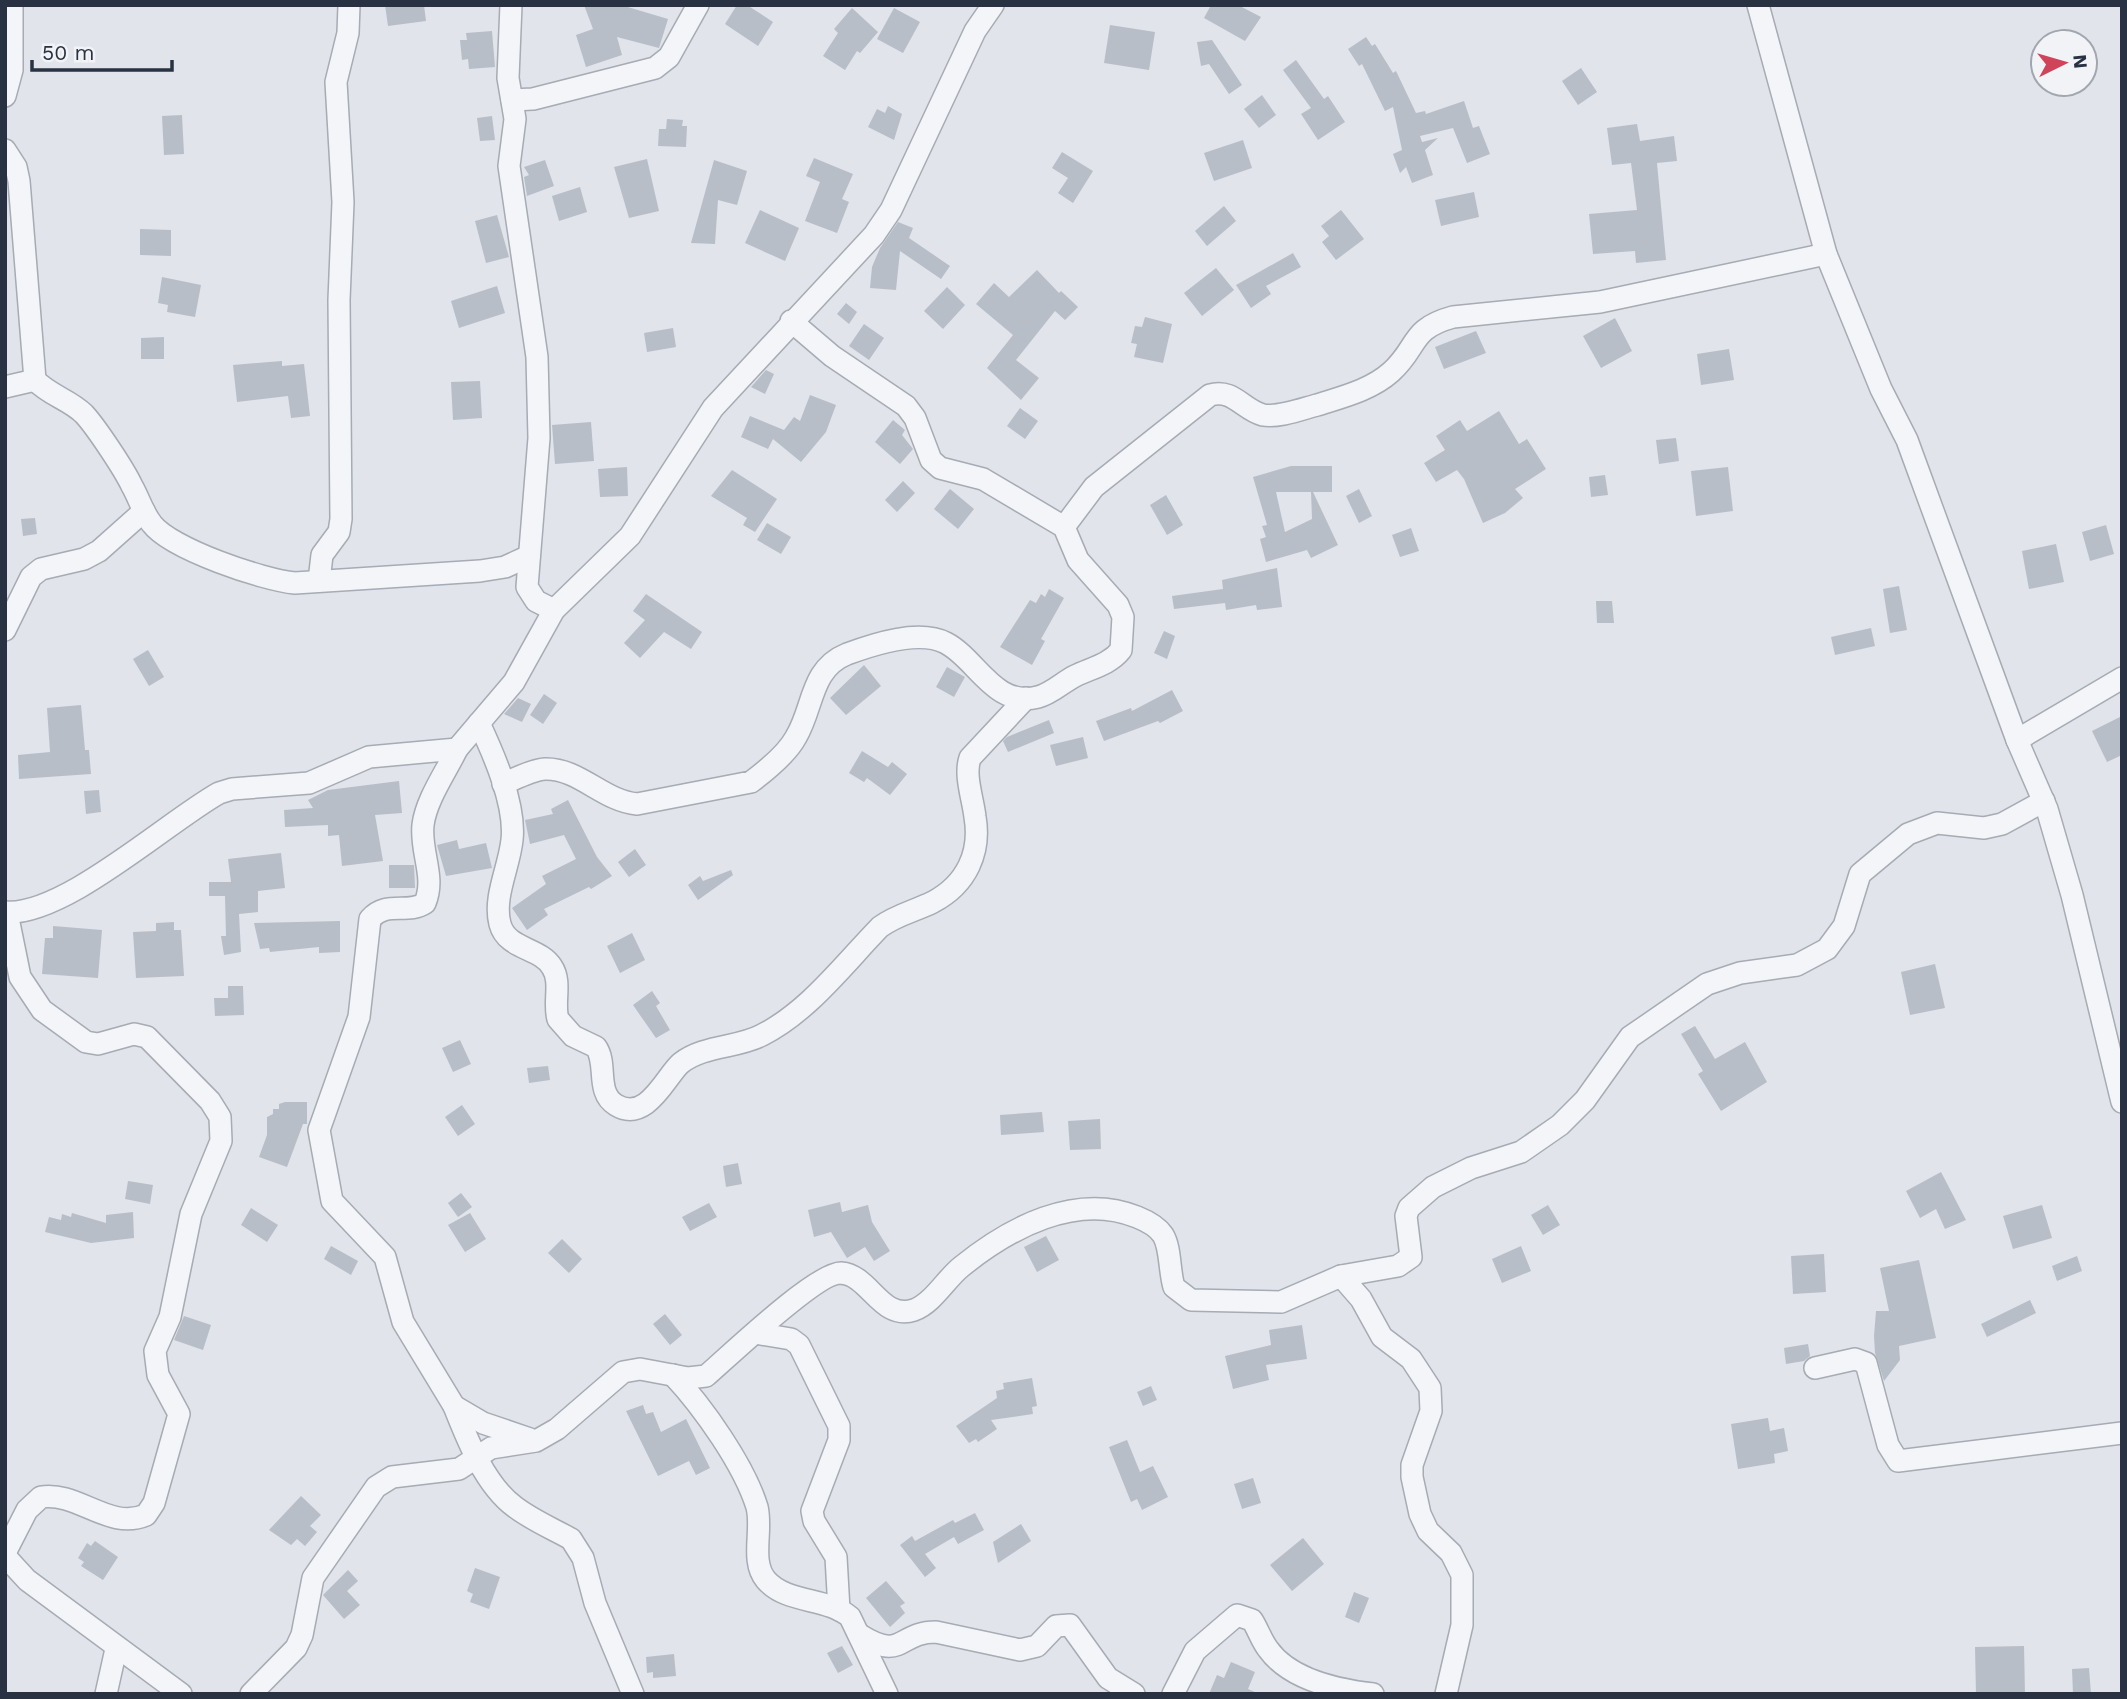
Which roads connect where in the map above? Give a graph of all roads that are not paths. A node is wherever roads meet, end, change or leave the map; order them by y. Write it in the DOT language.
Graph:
graph roads {
  1 [pos="12,5"];
  2 [pos="349,5"];
  3 [pos="511,5"];
  4 [pos="698,5"];
  5 [pos="993,5"];
  6 [pos="1758,5"];
  7 [pos="5,96"];
  8 [pos="512,100"];
  9 [pos="5,150"];
  10 [pos="1826,254"];
  11 [pos="791,321"];
  12 [pos="35,380"];
  13 [pos="5,387"];
  14 [pos="144,511"];
  15 [pos="1064,527"];
  16 [pos="529,556"];
  17 [pos="319,581"];
  18 [pos="554,610"];
  19 [pos="5,630"];
  20 [pos="2122,678"];
  21 [pos="1026,698"];
  22 [pos="479,723"];
  23 [pos="2017,740"];
  24 [pos="457,749"];
  25 [pos="503,784"];
  26 [pos="2044,801"];
  27 [pos="6,912"];
  28 [pos="2122,1102"];
  29 [pos="1341,1276"];
  30 [pos="755,1333"];
  31 [pos="1815,1368"];
  32 [pos="673,1375"];
  33 [pos="454,1406"];
  34 [pos="2122,1433"];
  35 [pos="536,1441"];
  36 [pos="478,1458"];
  37 [pos="5,1555"];
  38 [pos="839,1610"];
  39 [pos="860,1634"];
  40 [pos="116,1648"];
  41 [pos="106,1694"];
  42 [pos="181,1694"];
  43 [pos="251,1694"];
  44 [pos="633,1694"];
  45 [pos="887,1694"];
  46 [pos="1134,1694"];
  47 [pos="1173,1694"];
  48 [pos="1373,1694"];
  49 [pos="1446,1694"];
  1 -- 7 [label="street"];
  2 -- 17 [label="street"];
  3 -- 8 [label="street"];
  4 -- 8 [label="street"];
  5 -- 11 [label="street"];
  6 -- 10 [label="street"];
  8 -- 16 [label="street"];
  9 -- 12 [label="street"];
  10 -- 15 [label="street"];
  10 -- 23 [label="street"];
  11 -- 15 [label="street"];
  11 -- 18 [label="street"];
  12 -- 13 [label="street"];
  12 -- 14 [label="street"];
  14 -- 17 [label="street"];
  14 -- 19 [label="street"];
  15 -- 21 [label="street"];
  16 -- 17 [label="street"];
  16 -- 18 [label="street"];
  18 -- 22 [label="street"];
  20 -- 23 [label="street"];
  21 -- 25 [label="street"];
  21 -- 25 [label="street"];
  22 -- 24 [label="street"];
  22 -- 25 [label="street"];
  23 -- 26 [label="street"];
  24 -- 27 [label="street"];
  24 -- 33 [label="street"];
  26 -- 28 [label="street"];
  26 -- 29 [label="street"];
  27 -- 37 [label="street"];
  29 -- 30 [label="street"];
  29 -- 49 [label="street"];
  30 -- 32 [label="street"];
  30 -- 38 [label="street"];
  31 -- 34 [label="street"];
  32 -- 35 [label="street"];
  32 -- 38 [label="street"];
  33 -- 35 [label="street"];
  33 -- 36 [label="street"];
  35 -- 36 [label="street"];
  36 -- 43 [label="street"];
  36 -- 44 [label="street"];
  37 -- 40 [label="street"];
  38 -- 39 [label="street"];
  39 -- 45 [label="street"];
  39 -- 46 [label="street"];
  40 -- 41 [label="street"];
  40 -- 42 [label="street"];
  47 -- 48 [label="street"];
}
